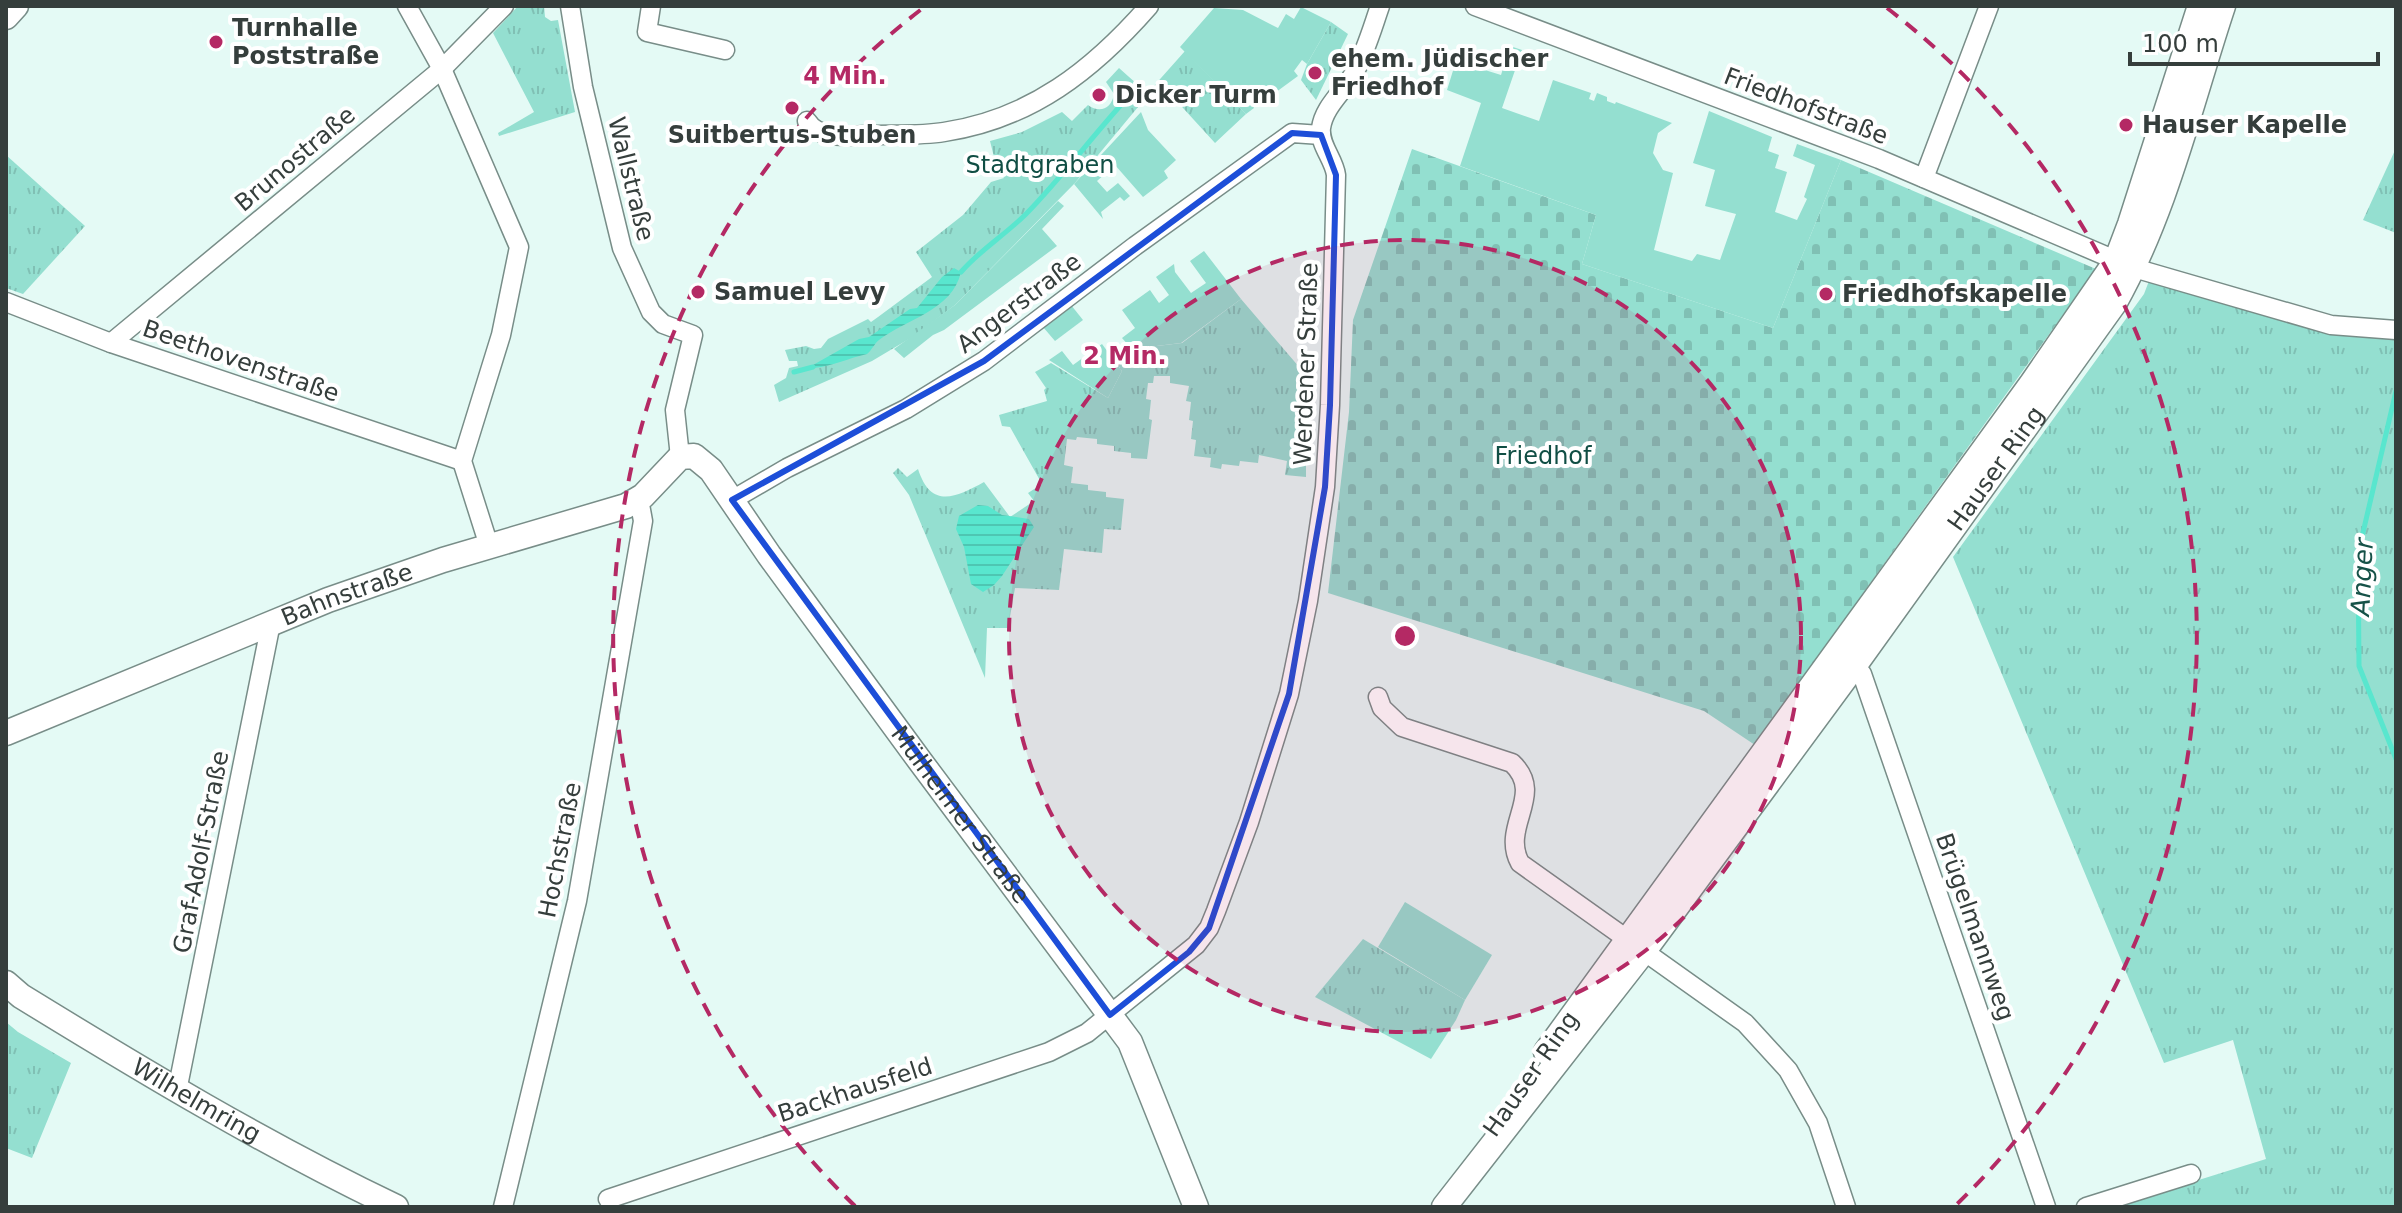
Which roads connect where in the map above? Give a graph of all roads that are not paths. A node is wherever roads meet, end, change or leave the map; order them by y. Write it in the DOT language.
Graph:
graph roads {
  1 [pos="16,6"];
  2 [pos="407,6"];
  3 [pos="504,6"];
  4 [pos="570,6"];
  5 [pos="651,6"];
  6 [pos="1149,6"];
  7 [pos="1380,6"];
  8 [pos="1475,6"];
  9 [pos="1989,6"];
  10 [pos="2200,6"];
  11 [pos="2223,6"];
  12 [pos="6,17"];
  13 [pos="725,50"];
  14 [pos="442,69"];
  15 [pos="807,121"];
  16 [pos="1321,135"];
  17 [pos="1924,178"];
  18 [pos="2125,265"];
  19 [pos="6,302"];
  20 [pos="2396,330"];
  21 [pos="111,343"];
  22 [pos="680,457"];
  23 [pos="462,461"];
  24 [pos="726,491"];
  25 [pos="639,499"];
  26 [pos="489,546"];
  27 [pos="271,623"];
  28 [pos="1847,657"];
  29 [pos="1378,697"];
  30 [pos="6,733"];
  31 [pos="1244,800"];
  32 [pos="1249,822"];
  33 [pos="1636,946"];
  34 [pos="6,983"];
  35 [pos="1110,1015"];
  36 [pos="177,1091"];
  37 [pos="2191,1174"];
  38 [pos="608,1199"];
  39 [pos="396,1207"];
  40 [pos="503,1207"];
  41 [pos="1196,1207"];
  42 [pos="1435,1207"];
  43 [pos="1444,1207"];
  44 [pos="1846,1207"];
  45 [pos="2046,1207"];
  46 [pos="2086,1207"];
  1 -- 12 [label="main road"];
  2 -- 14 [label="street"];
  3 -- 14 [label="street, Brunostraße"];
  4 -- 22 [label="street, Wallstraße"];
  5 -- 13 [label="street"];
  6 -- 15 [label="street"];
  7 -- 16 [label="street"];
  8 -- 17 [label="street, Friedhofstraße"];
  9 -- 17 [label="street"];
  10 -- 18 [label="main road, Hauser Ring"];
  11 -- 18 [label="main road, Hauser Ring"];
  14 -- 21 [label="street, Brunostraße"];
  14 -- 23 [label="street"];
  16 -- 24 [label="street, Angerstraße"];
  16 -- 32 [label="street, Werdener Straße"];
  17 -- 18 [label="street, Friedhofstraße"];
  18 -- 20 [label="street, Friedhofstraße"];
  18 -- 28 [label="main road, Hauser Ring"];
  19 -- 21 [label="street, Beethovenstraße"];
  21 -- 23 [label="street, Beethovenstraße"];
  22 -- 24 [label="main road, Mülheimer Straße"];
  22 -- 25 [label="main road, Bahnstraße"];
  23 -- 26 [label="street"];
  24 -- 35 [label="main road, Mülheimer Straße"];
  25 -- 26 [label="main road, Bahnstraße"];
  25 -- 40 [label="street, Hochstraße"];
  26 -- 27 [label="main road, Bahnstraße"];
  27 -- 30 [label="main road, Bahnstraße"];
  27 -- 36 [label="street, Graf-Adolf-Straße"];
  28 -- 33 [label="main road, Hauser Ring"];
  28 -- 45 [label="street, Brügelmannweg"];
  29 -- 33 [label="street"];
  31 -- 32 [label="street"];
  32 -- 35 [label="street, Werdener Straße"];
  33 -- 42 [label="main road, Hauser Ring"];
  33 -- 43 [label="main road, Hauser Ring"];
  33 -- 44 [label="street"];
  34 -- 36 [label="main road, Wilhelmring"];
  35 -- 38 [label="street, Backhausfeld"];
  35 -- 41 [label="main road, Mülheimer Straße"];
  36 -- 39 [label="main road, Wilhelmring"];
  37 -- 46 [label="street"];
}
